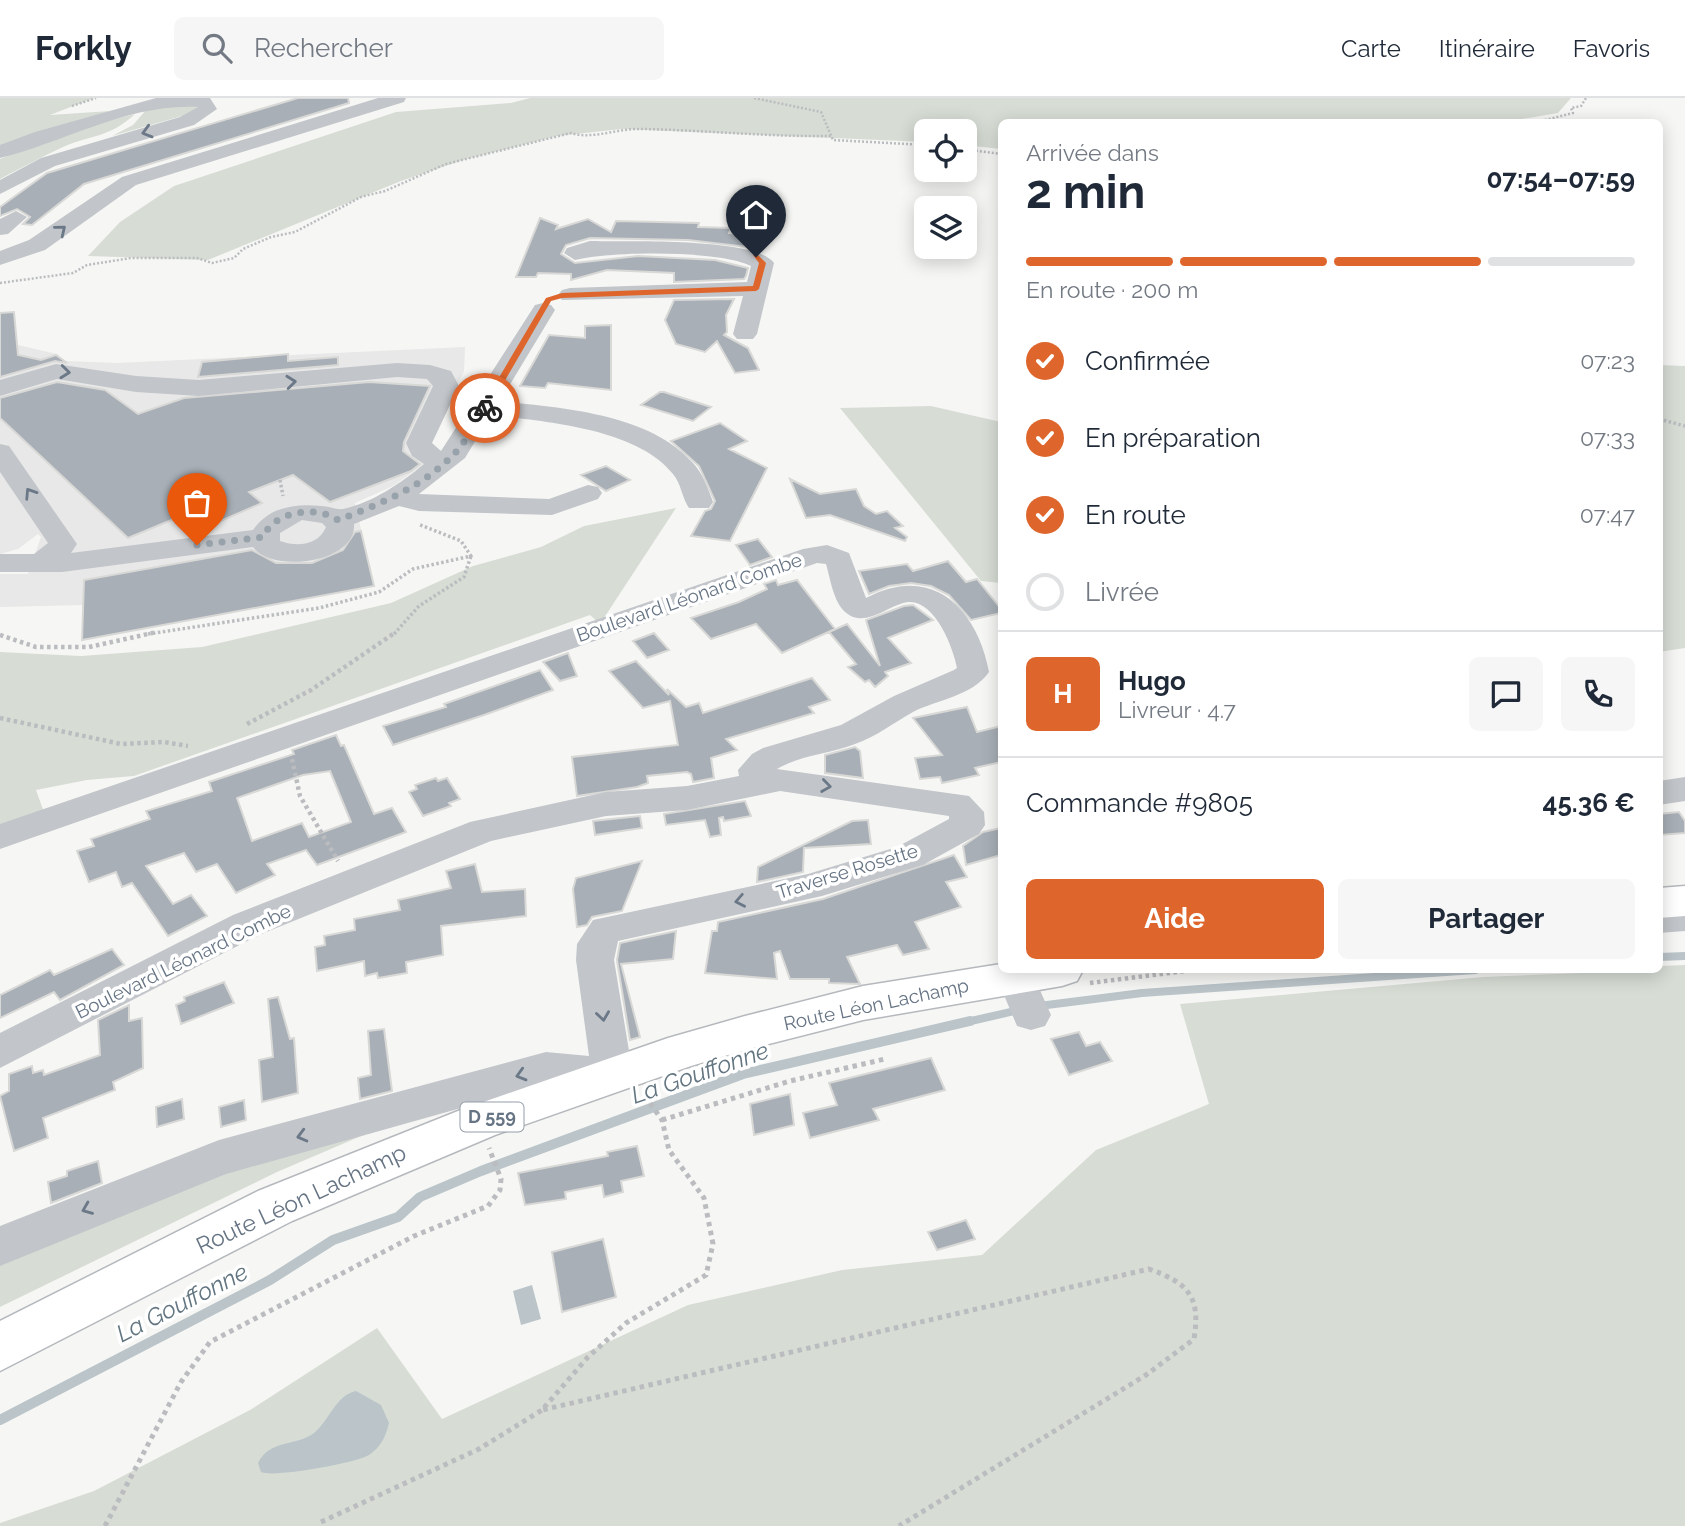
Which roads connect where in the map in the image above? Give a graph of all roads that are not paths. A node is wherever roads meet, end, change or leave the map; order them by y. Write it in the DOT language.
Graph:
graph roads {
  1 [pos="397,98"];
  2 [pos="172,99"];
  3 [pos="226,107"];
  4 [pos="187,121"];
  5 [pos="0,152"];
  6 [pos="0,188"];
  7 [pos="575,253"];
  8 [pos="0,258"];
  9 [pos="756,289"];
  10 [pos="745,334"];
  11 [pos="0,388"];
  12 [pos="485,407"];
  13 [pos="0,452"];
  14 [pos="443,465"];
  15 [pos="588,493"];
  16 [pos="699,502"];
  17 [pos="371,507"];
  18 [pos="53,529"];
  19 [pos="263,537"];
  20 [pos="155,551"];
  21 [pos="0,563"];
  22 [pos="37,564"];
  23 [pos="758,782"];
  24 [pos="1685,789"];
  25 [pos="1663,792"];
  26 [pos="0,837"];
  27 [pos="1058,973"];
  28 [pos="0,1052"];
  29 [pos="628,1086"];
  30 [pos="0,1246"];
  31 [pos="0,1347"];
  8 -- 1 [label="street, one-way"];
  2 -- 4 [label="street"];
  2 -- 5 [label="street"];
  3 -- 4 [label="street"];
  4 -- 6 [label="street, one-way"];
  7 -- 9 [label="street"];
  9 -- 10 [label="street"];
  9 -- 12 [label="street"];
  11 -- 14 [label="street, one-way"];
  12 -- 14 [label="street"];
  12 -- 16 [label="street"];
  18 -- 13 [label="street, one-way"];
  14 -- 17 [label="street"];
  15 -- 17 [label="street"];
  17 -- 19 [label="street"];
  17 -- 19 [label="street"];
  18 -- 20 [label="street"];
  18 -- 21 [label="street"];
  18 -- 22 [label="street"];
  19 -- 20 [label="street"];
  20 -- 22 [label="street"];
  21 -- 22 [label="street"];
  23 -- 26 [label="street, Boulevard Léonard Combe"];
  23 -- 28 [label="street, Boulevard Léonard Combe"];
  23 -- 29 [label="street, Traverse Rosette, one-way"];
  24 -- 25 [label="street"];
  27 -- 29 [label="main road, Route Léon Lachamp / D 559"];
  29 -- 30 [label="street, Route Léon Lachamp, one-way"];
  29 -- 31 [label="main road, Route Léon Lachamp / D 559"];
}
